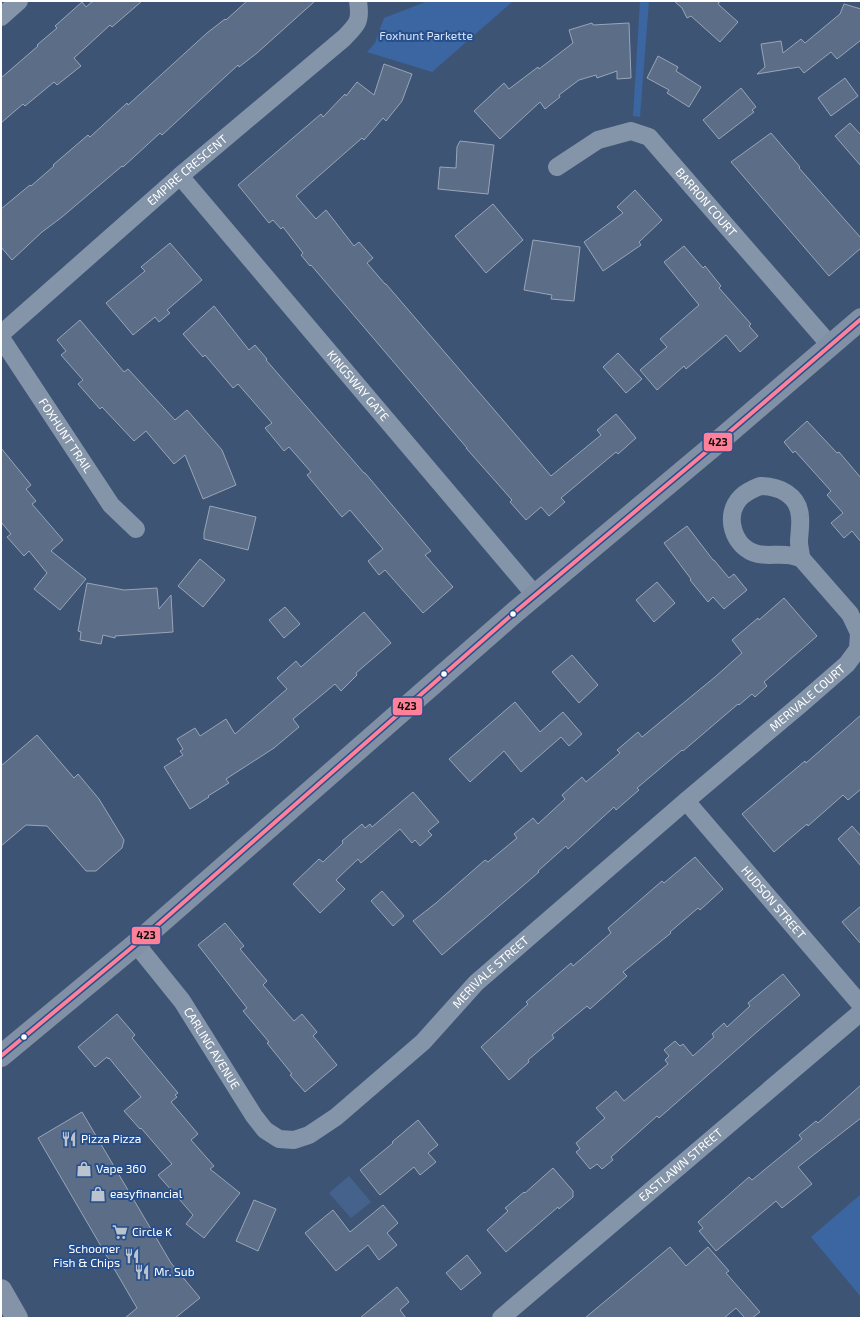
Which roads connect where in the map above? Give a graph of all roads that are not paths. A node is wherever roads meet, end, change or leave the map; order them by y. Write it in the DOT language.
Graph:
graph roads {
  1 [pos="19,1"];
  2 [pos="358,1"];
  3 [pos="1,17"];
  4 [pos="557,167"];
  5 [pos="180,176"];
  6 [pos="861,318"];
  7 [pos="1,334"];
  8 [pos="1,338"];
  9 [pos="830,345"];
  10 [pos="136,529"];
  11 [pos="801,558"];
  12 [pos="535,595"];
  13 [pos="686,801"];
  14 [pos="136,944"];
  15 [pos="861,1005"];
  16 [pos="861,1012"];
  17 [pos="1,1056"];
  18 [pos="294,1140"];
  19 [pos="1,1290"];
  20 [pos="17,1318"];
  21 [pos="501,1318"];
  1 -- 3 [label="street"];
  2 -- 5 [label="street, EMPIRE CRESCENT"];
  4 -- 9 [label="street, BARRON COURT"];
  5 -- 7 [label="street, EMPIRE CRESCENT"];
  5 -- 12 [label="street, KINGSWAY GATE"];
  6 -- 9 [label="main road"];
  8 -- 10 [label="street, FOXHUNT TRAIL"];
  9 -- 12 [label="main road"];
  11 -- 11 [label="street"];
  11 -- 13 [label="street, MERIVALE COURT"];
  12 -- 14 [label="main road"];
  13 -- 15 [label="street, HUDSON STREET"];
  13 -- 18 [label="street, MERIVALE STREET"];
  14 -- 17 [label="main road"];
  14 -- 18 [label="street, CARLING AVENUE"];
  16 -- 21 [label="street, EASTLAWN STREET"];
  19 -- 20 [label="main road"];
}
